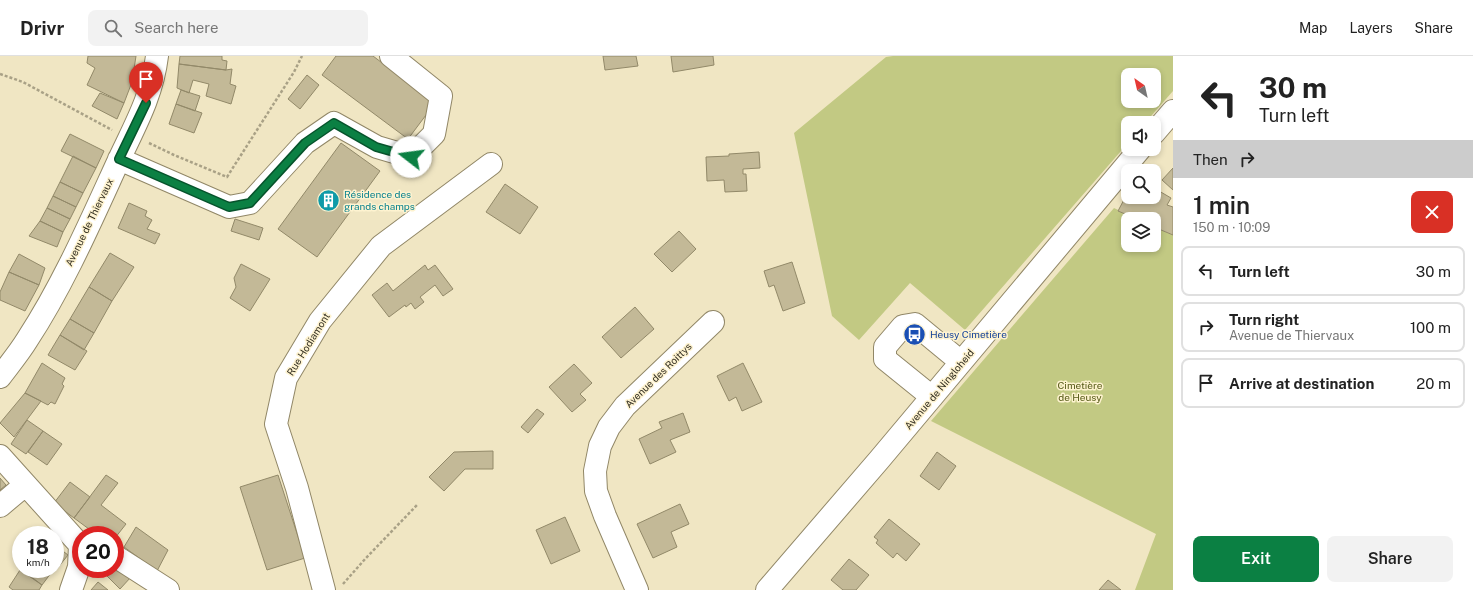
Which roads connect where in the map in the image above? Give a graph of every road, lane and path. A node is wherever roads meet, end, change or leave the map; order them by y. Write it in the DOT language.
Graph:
graph roads {
  1 [pos="157,56"];
  2 [pos="302,56"];
  3 [pos="391,56"];
  4 [pos="0,74"];
  5 [pos="1173,111"];
  6 [pos="1161,125"];
  7 [pos="130,137"];
  8 [pos="1134,156"];
  9 [pos="119,159"];
  10 [pos="491,164"];
  11 [pos="713,322"];
  12 [pos="961,362"];
  13 [pos="0,377"];
  14 [pos="932,397"];
  15 [pos="0,456"];
  16 [pos="25,485"];
  17 [pos="418,504"];
  18 [pos="0,506"];
  19 [pos="72,537"];
  20 [pos="124,562"];
  21 [pos="75,578"];
  22 [pos="333,587"];
  23 [pos="71,590"];
  24 [pos="168,590"];
  25 [pos="638,590"];
  26 [pos="767,590"];
  1 -- 7 [label="street, Avenue de Thiervaux"];
  2 -- 7 [label="path"];
  3 -- 9 [label="street"];
  4 -- 7 [label="path"];
  5 -- 6 [label="street"];
  7 -- 9 [label="street, Avenue de Thiervaux"];
  8 -- 12 [label="street, Avenue de Ningloheid"];
  9 -- 13 [label="street, Avenue de Thiervaux"];
  10 -- 22 [label="street, Rue Hodiamont"];
  11 -- 25 [label="street, Avenue des Roittys"];
  12 -- 14 [label="street, Avenue de Ningloheid"];
  12 -- 14 [label="street"];
  14 -- 26 [label="street, Avenue de Ningloheid"];
  15 -- 16 [label="street"];
  16 -- 18 [label="street"];
  16 -- 19 [label="street"];
  17 -- 22 [label="path"];
  20 -- 24 [label="street"];
  21 -- 23 [label="street"];
}
